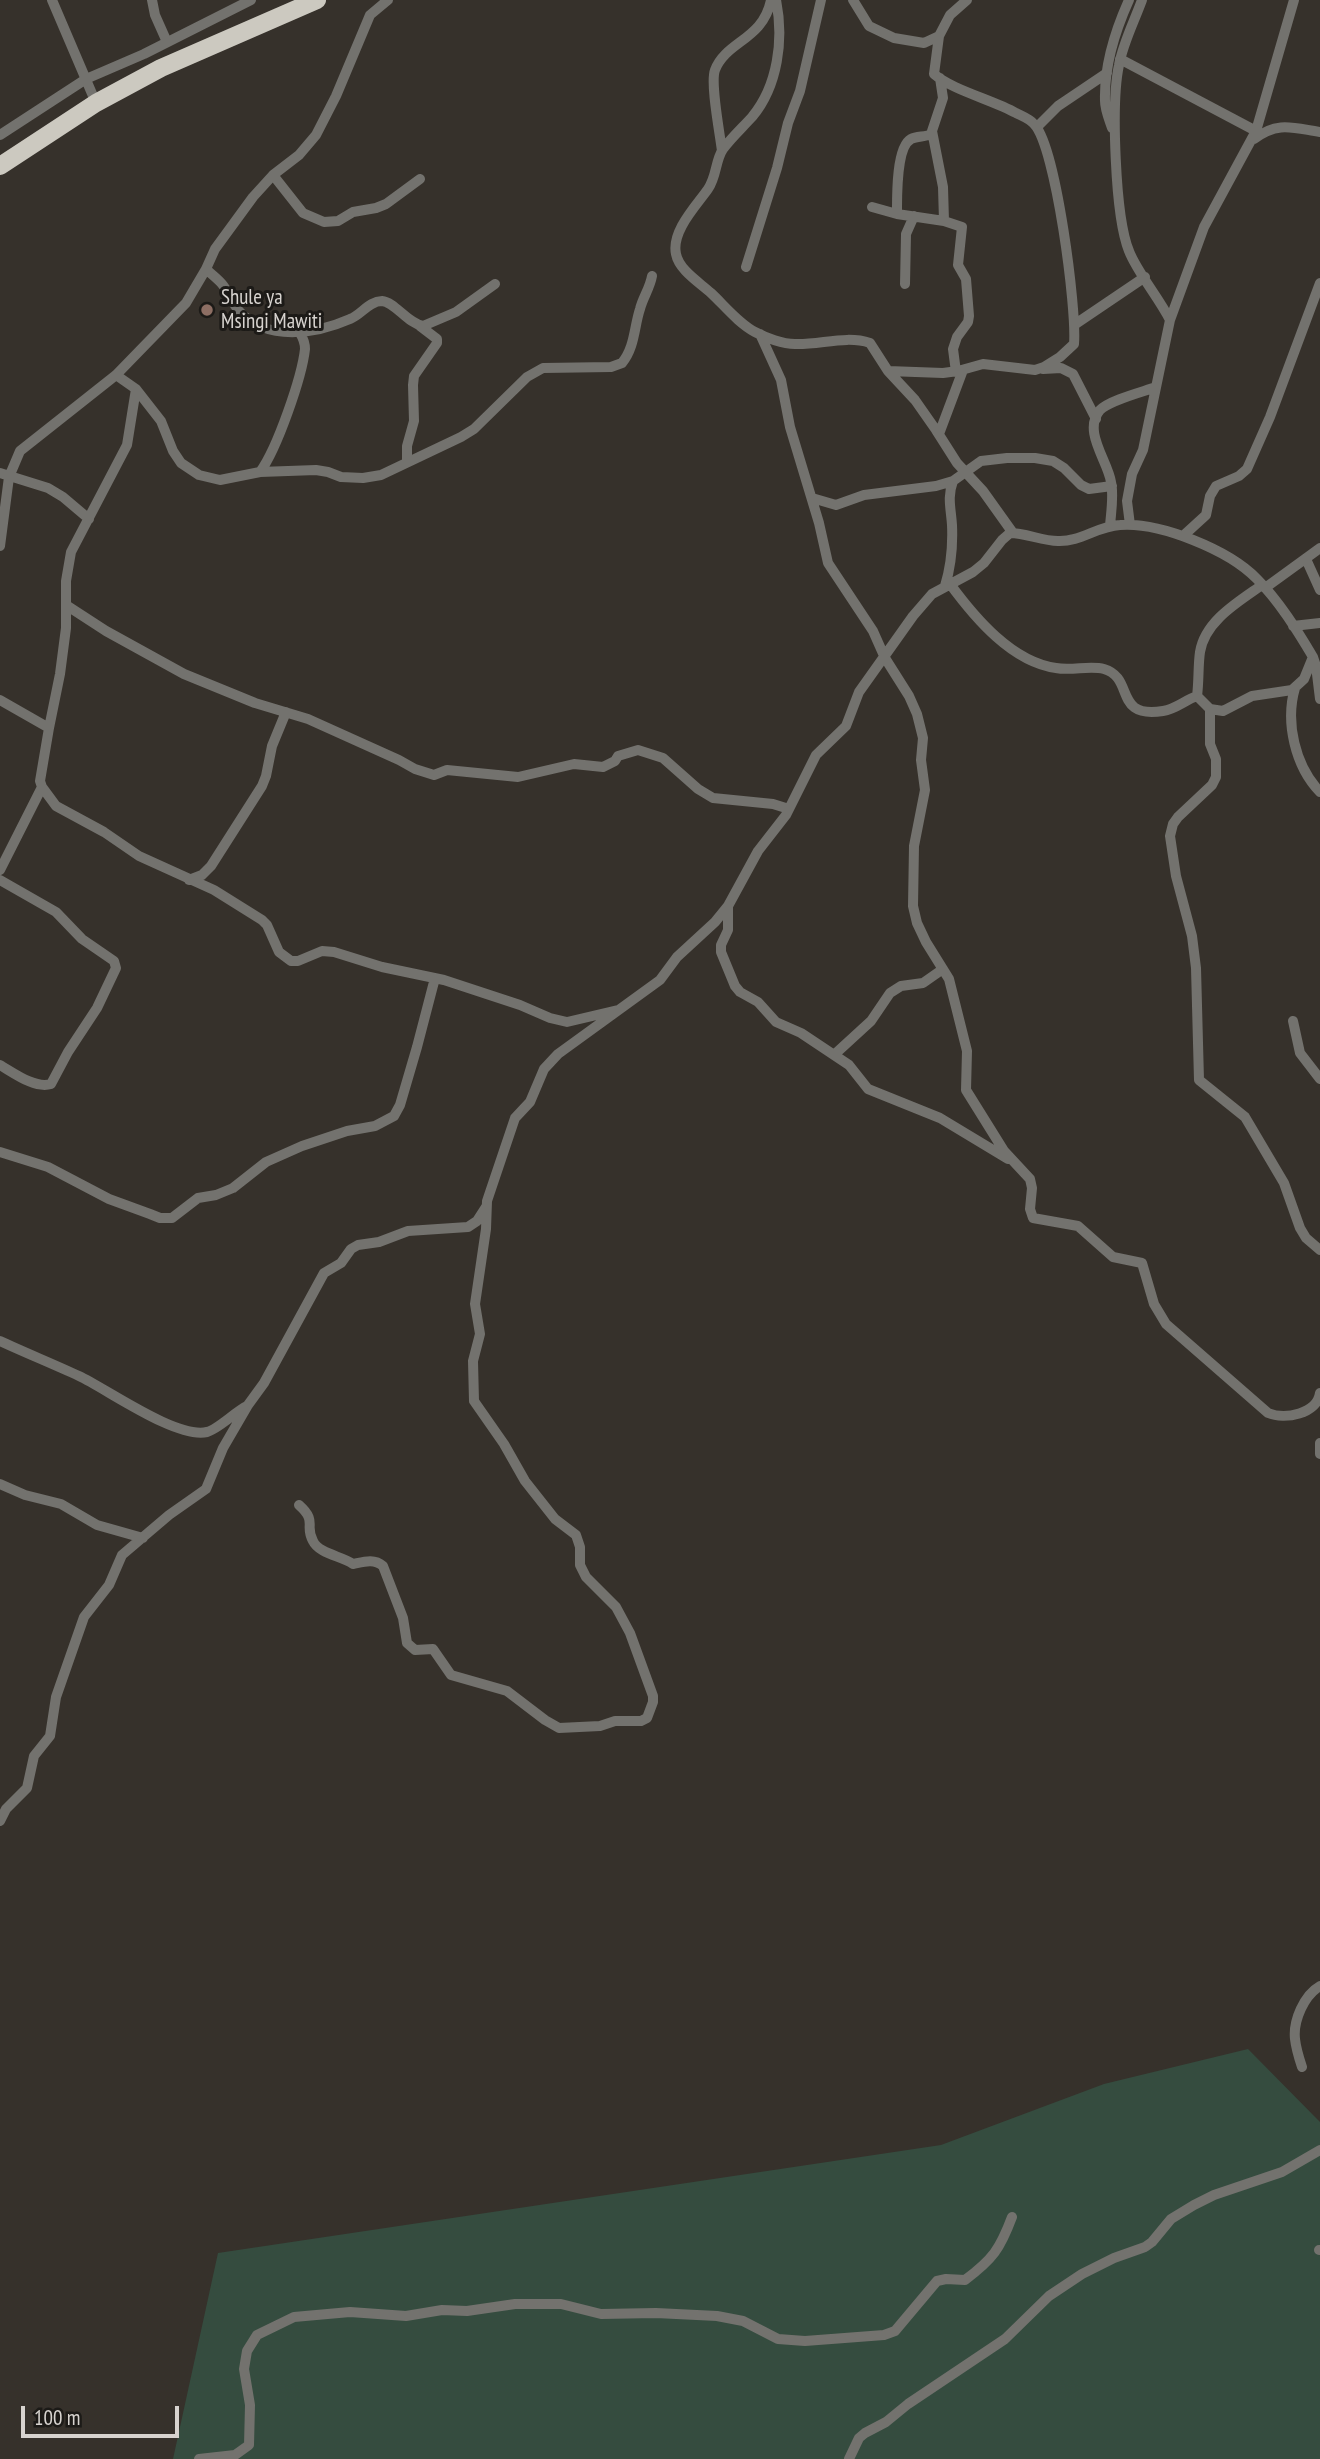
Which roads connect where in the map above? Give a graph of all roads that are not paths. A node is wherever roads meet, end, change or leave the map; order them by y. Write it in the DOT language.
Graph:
graph roads {
  1 [pos="52,0"];
  2 [pos="152,0"];
  3 [pos="220,0"];
  4 [pos="251,0"];
  5 [pos="317,0"];
  6 [pos="388,0"];
  7 [pos="773,0"];
  8 [pos="821,0"];
  9 [pos="853,0"];
  10 [pos="967,0"];
  11 [pos="1129,0"];
  12 [pos="1142,0"];
  13 [pos="1294,0"];
  14 [pos="230,10"];
  15 [pos="939,36"];
  16 [pos="167,42"];
  17 [pos="1120,59"];
  18 [pos="1107,73"];
  19 [pos="940,78"];
  20 [pos="86,79"];
  21 [pos="96,103"];
  22 [pos="1037,127"];
  23 [pos="1256,131"];
  24 [pos="1320,132"];
  25 [pos="932,134"];
  26 [pos="0,135"];
  27 [pos="1115,135"];
  28 [pos="1249,143"];
  29 [pos="722,151"];
  30 [pos="0,166"];
  31 [pos="273,175"];
  32 [pos="420,179"];
  33 [pos="872,207"];
  34 [pos="897,214"];
  35 [pos="914,216"];
  36 [pos="944,221"];
  37 [pos="746,267"];
  38 [pos="206,269"];
  39 [pos="652,276"];
  40 [pos="1144,276"];
  41 [pos="1320,283"];
  42 [pos="495,284"];
  43 [pos="905,284"];
  44 [pos="1170,320"];
  45 [pos="1074,325"];
  46 [pos="421,326"];
  47 [pos="300,333"];
  48 [pos="760,334"];
  49 [pos="1039,369"];
  50 [pos="888,371"];
  51 [pos="960,371"];
  52 [pos="116,375"];
  53 [pos="1156,387"];
  54 [pos="136,389"];
  55 [pos="1096,419"];
  56 [pos="939,434"];
  57 [pos="407,462"];
  58 [pos="260,472"];
  59 [pos="965,472"];
  60 [pos="5,475"];
  61 [pos="953,481"];
  62 [pos="1112,486"];
  63 [pos="812,498"];
  64 [pos="89,519"];
  65 [pos="1130,525"];
  66 [pos="1110,526"];
  67 [pos="1013,533"];
  68 [pos="1183,536"];
  69 [pos="0,546"];
  70 [pos="1320,548"];
  71 [pos="1306,559"];
  72 [pos="948,585"];
  73 [pos="1263,586"];
  74 [pos="1320,590"];
  75 [pos="66,605"];
  76 [pos="1320,623"];
  77 [pos="1293,626"];
  78 [pos="1313,657"];
  79 [pos="885,658"];
  80 [pos="1295,688"];
  81 [pos="1198,696"];
  82 [pos="1320,699"];
  83 [pos="0,700"];
  84 [pos="1210,709"];
  85 [pos="286,712"];
  86 [pos="49,728"];
  87 [pos="41,787"];
  88 [pos="1320,792"];
  89 [pos="789,809"];
  90 [pos="0,870"];
  91 [pos="0,880"];
  92 [pos="190,880"];
  93 [pos="728,906"];
  94 [pos="943,969"];
  95 [pos="435,978"];
  96 [pos="621,1010"];
  97 [pos="1293,1021"];
  98 [pos="835,1054"];
  99 [pos="0,1065"];
  100 [pos="1320,1079"];
  101 [pos="0,1152"];
  102 [pos="1014,1162"];
  103 [pos="486,1206"];
  104 [pos="1320,1250"];
  105 [pos="0,1341"];
  106 [pos="1320,1393"];
  107 [pos="1319,1398"];
  108 [pos="248,1405"];
  109 [pos="1320,1410"];
  110 [pos="1320,1443"];
  111 [pos="1320,1454"];
  112 [pos="0,1484"];
  113 [pos="299,1504"];
  114 [pos="143,1538"];
  115 [pos="0,1821"];
  116 [pos="1320,1986"];
  117 [pos="1302,2067"];
  118 [pos="1320,2150"];
  119 [pos="1012,2217"];
  120 [pos="199,2459"];
  121 [pos="849,2459"];
  1 -- 20 [label="street"];
  2 -- 16 [label="street"];
  3 -- 14 [label="street"];
  4 -- 14 [label="street"];
  5 -- 21 [label="highway"];
  6 -- 31 [label="street"];
  7 -- 29 [label="street"];
  7 -- 29 [label="street"];
  8 -- 37 [label="street"];
  9 -- 15 [label="street"];
  10 -- 15 [label="street"];
  11 -- 18 [label="street"];
  12 -- 17 [label="street"];
  13 -- 23 [label="street"];
  14 -- 16 [label="street"];
  15 -- 19 [label="street"];
  16 -- 20 [label="street"];
  17 -- 23 [label="street"];
  17 -- 27 [label="street"];
  18 -- 22 [label="street"];
  18 -- 27 [label="street"];
  19 -- 22 [label="street"];
  19 -- 25 [label="street"];
  20 -- 21 [label="street"];
  20 -- 26 [label="street"];
  21 -- 30 [label="highway"];
  22 -- 45 [label="street"];
  23 -- 28 [label="street"];
  24 -- 28 [label="street"];
  25 -- 34 [label="street"];
  25 -- 36 [label="street"];
  27 -- 40 [label="street"];
  28 -- 44 [label="street"];
  29 -- 48 [label="street"];
  31 -- 32 [label="street"];
  31 -- 38 [label="street"];
  33 -- 34 [label="street"];
  34 -- 35 [label="street"];
  35 -- 36 [label="street"];
  35 -- 43 [label="street"];
  36 -- 51 [label="street"];
  38 -- 47 [label="street"];
  38 -- 52 [label="street"];
  39 -- 57 [label="street"];
  40 -- 44 [label="street"];
  40 -- 45 [label="street"];
  41 -- 68 [label="street"];
  42 -- 46 [label="street"];
  44 -- 53 [label="street"];
  45 -- 49 [label="street"];
  46 -- 47 [label="street"];
  46 -- 57 [label="street"];
  47 -- 58 [label="street"];
  48 -- 50 [label="street"];
  48 -- 63 [label="street"];
  49 -- 51 [label="street"];
  49 -- 55 [label="street"];
  50 -- 51 [label="street"];
  50 -- 56 [label="street"];
  51 -- 56 [label="street"];
  52 -- 54 [label="street"];
  52 -- 60 [label="street"];
  53 -- 55 [label="street"];
  53 -- 65 [label="street"];
  54 -- 58 [label="street"];
  54 -- 64 [label="street"];
  55 -- 62 [label="street"];
  56 -- 59 [label="street"];
  57 -- 58 [label="street"];
  59 -- 61 [label="street"];
  59 -- 62 [label="street"];
  59 -- 67 [label="street"];
  60 -- 64 [label="street"];
  60 -- 69 [label="street"];
  61 -- 63 [label="street"];
  61 -- 72 [label="street"];
  62 -- 66 [label="street"];
  63 -- 79 [label="street"];
  64 -- 75 [label="street"];
  65 -- 66 [label="street"];
  65 -- 68 [label="street"];
  66 -- 67 [label="street"];
  67 -- 72 [label="street"];
  68 -- 73 [label="street"];
  70 -- 71 [label="street"];
  71 -- 73 [label="street"];
  71 -- 74 [label="street"];
  72 -- 79 [label="street"];
  72 -- 81 [label="street"];
  73 -- 77 [label="street"];
  73 -- 81 [label="street"];
  75 -- 85 [label="street"];
  75 -- 86 [label="street"];
  76 -- 77 [label="street"];
  77 -- 78 [label="street"];
  78 -- 80 [label="street"];
  78 -- 82 [label="street"];
  79 -- 89 [label="street"];
  79 -- 94 [label="street"];
  80 -- 84 [label="street"];
  80 -- 88 [label="street"];
  81 -- 84 [label="street"];
  83 -- 86 [label="street"];
  84 -- 104 [label="street"];
  85 -- 89 [label="street"];
  85 -- 92 [label="street"];
  86 -- 87 [label="street"];
  87 -- 90 [label="street"];
  87 -- 92 [label="street"];
  89 -- 93 [label="street"];
  91 -- 99 [label="street"];
  92 -- 95 [label="street"];
  93 -- 96 [label="street"];
  93 -- 98 [label="street"];
  94 -- 98 [label="street"];
  94 -- 102 [label="street"];
  95 -- 96 [label="street"];
  95 -- 101 [label="street"];
  96 -- 103 [label="street"];
  97 -- 100 [label="street"];
  98 -- 102 [label="street"];
  102 -- 107 [label="street"];
  103 -- 108 [label="street"];
  103 -- 113 [label="street"];
  105 -- 108 [label="street"];
  106 -- 107 [label="street"];
  107 -- 109 [label="street"];
  108 -- 114 [label="street"];
  110 -- 111 [label="street"];
  112 -- 114 [label="street"];
  114 -- 115 [label="street"];
  116 -- 117 [label="street"];
  118 -- 121 [label="street"];
  119 -- 120 [label="street"];
}
